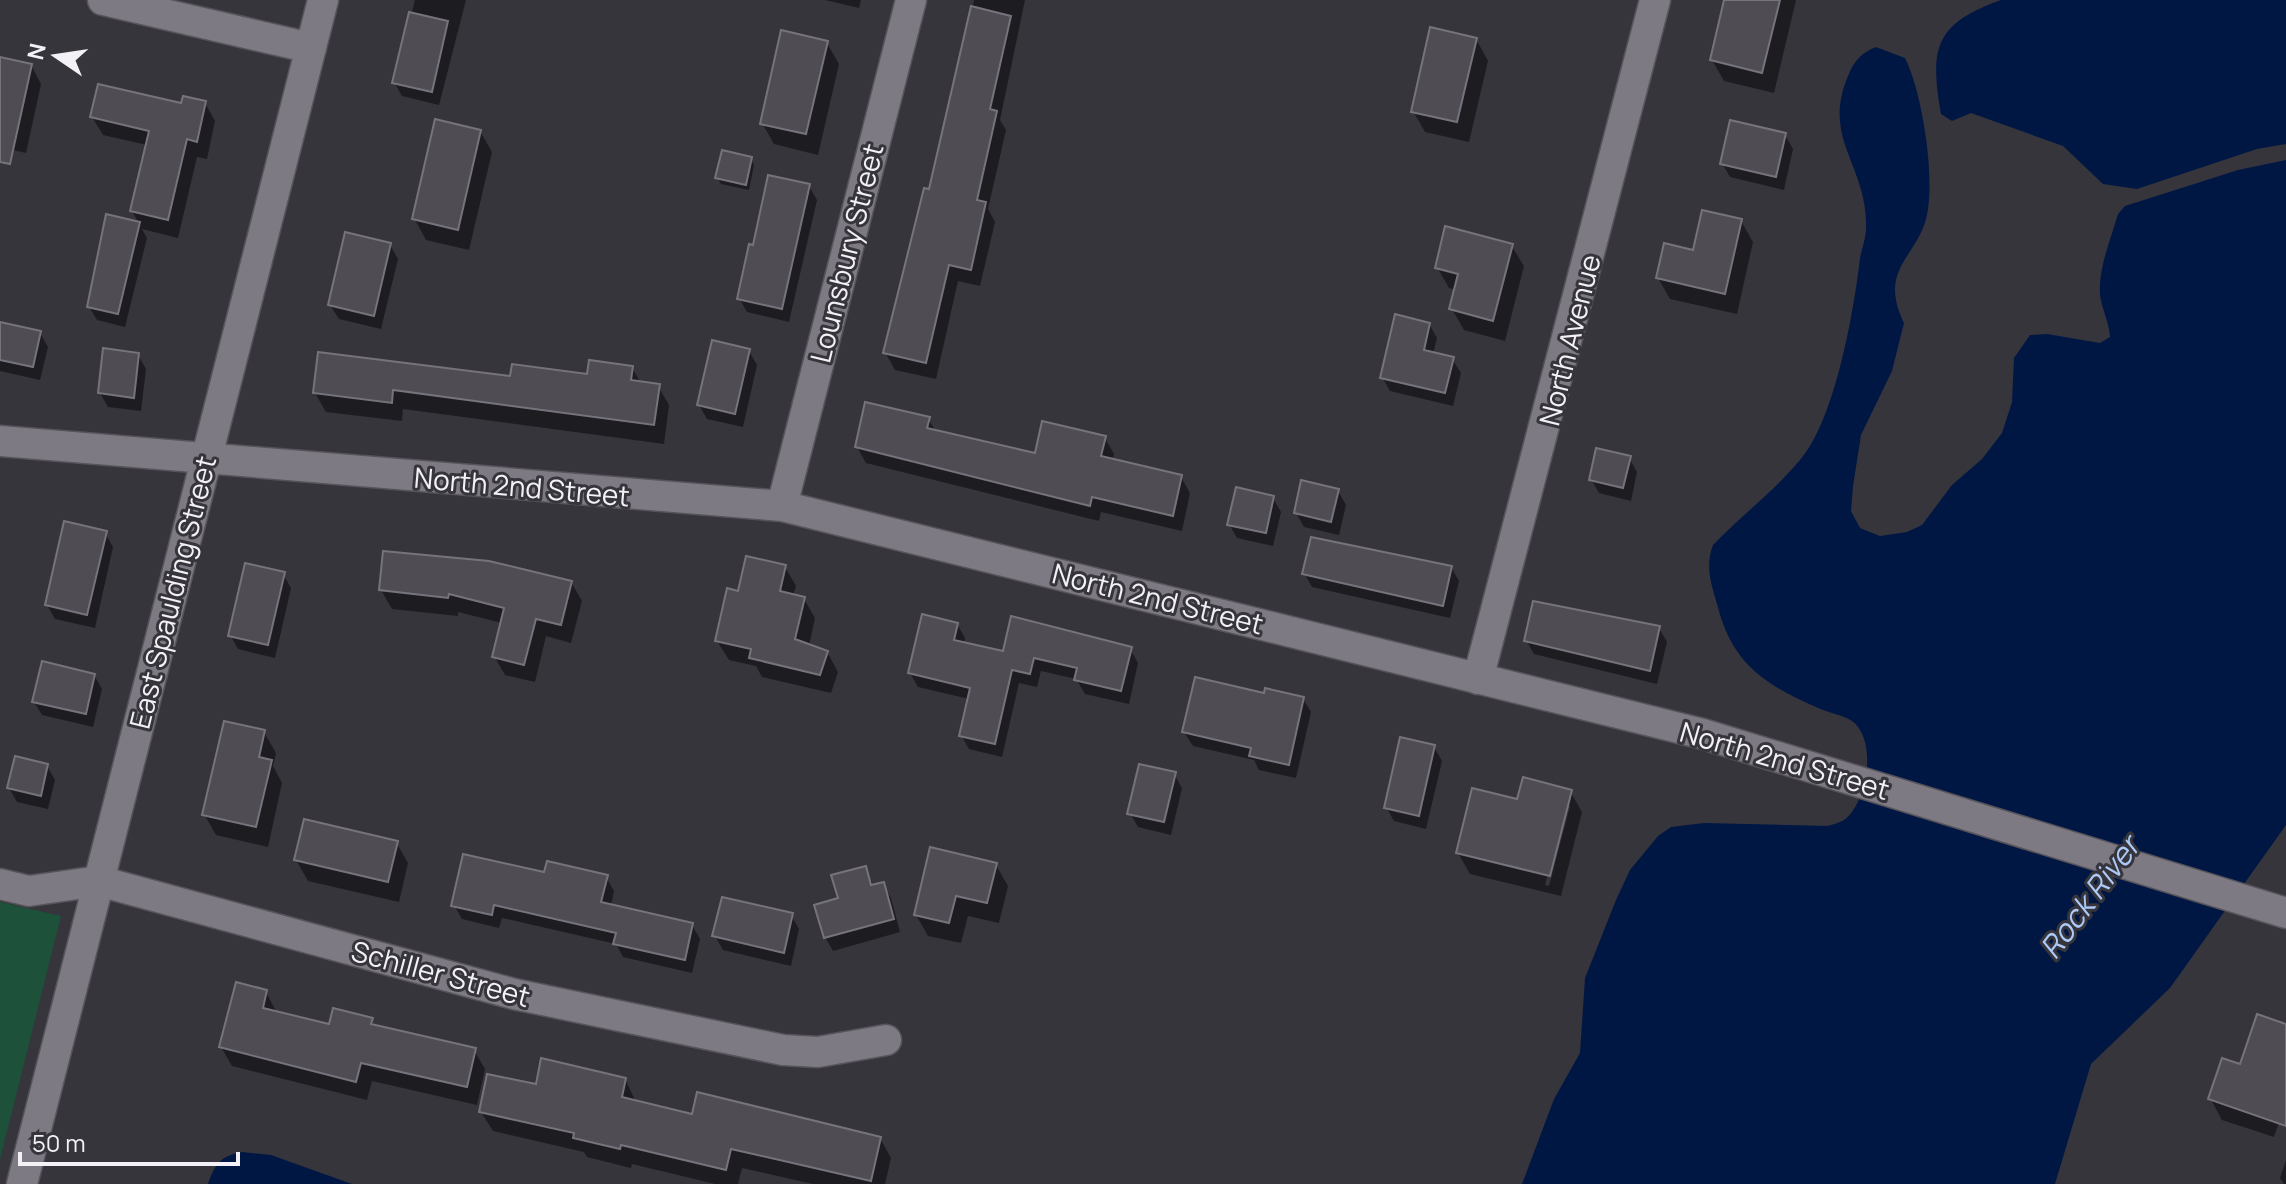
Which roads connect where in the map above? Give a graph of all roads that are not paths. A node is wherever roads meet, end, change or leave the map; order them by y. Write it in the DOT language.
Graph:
graph roads {
  1 [pos="103,0"];
  2 [pos="323,0"];
  3 [pos="911,0"];
  4 [pos="1655,0"];
  5 [pos="311,48"];
  6 [pos="0,441"];
  7 [pos="206,459"];
  8 [pos="782,506"];
  9 [pos="1478,679"];
  10 [pos="99,881"];
  11 [pos="0,884"];
  12 [pos="2272,908"];
  13 [pos="886,1040"];
  14 [pos="22,1184"];
  1 -- 5 [label="street"];
  2 -- 5 [label="street, East Spaulding Street"];
  3 -- 8 [label="street, Lounsbury Street"];
  4 -- 9 [label="street, North Avenue"];
  5 -- 7 [label="street, East Spaulding Street"];
  6 -- 7 [label="street, North 2nd Street"];
  7 -- 8 [label="street, North 2nd Street"];
  7 -- 10 [label="street, East Spaulding Street"];
  8 -- 9 [label="street, North 2nd Street"];
  9 -- 12 [label="street, North 2nd Street"];
  10 -- 11 [label="street, Schiller Street"];
  10 -- 13 [label="street, Schiller Street"];
  10 -- 14 [label="street, East Spaulding Street"];
}
